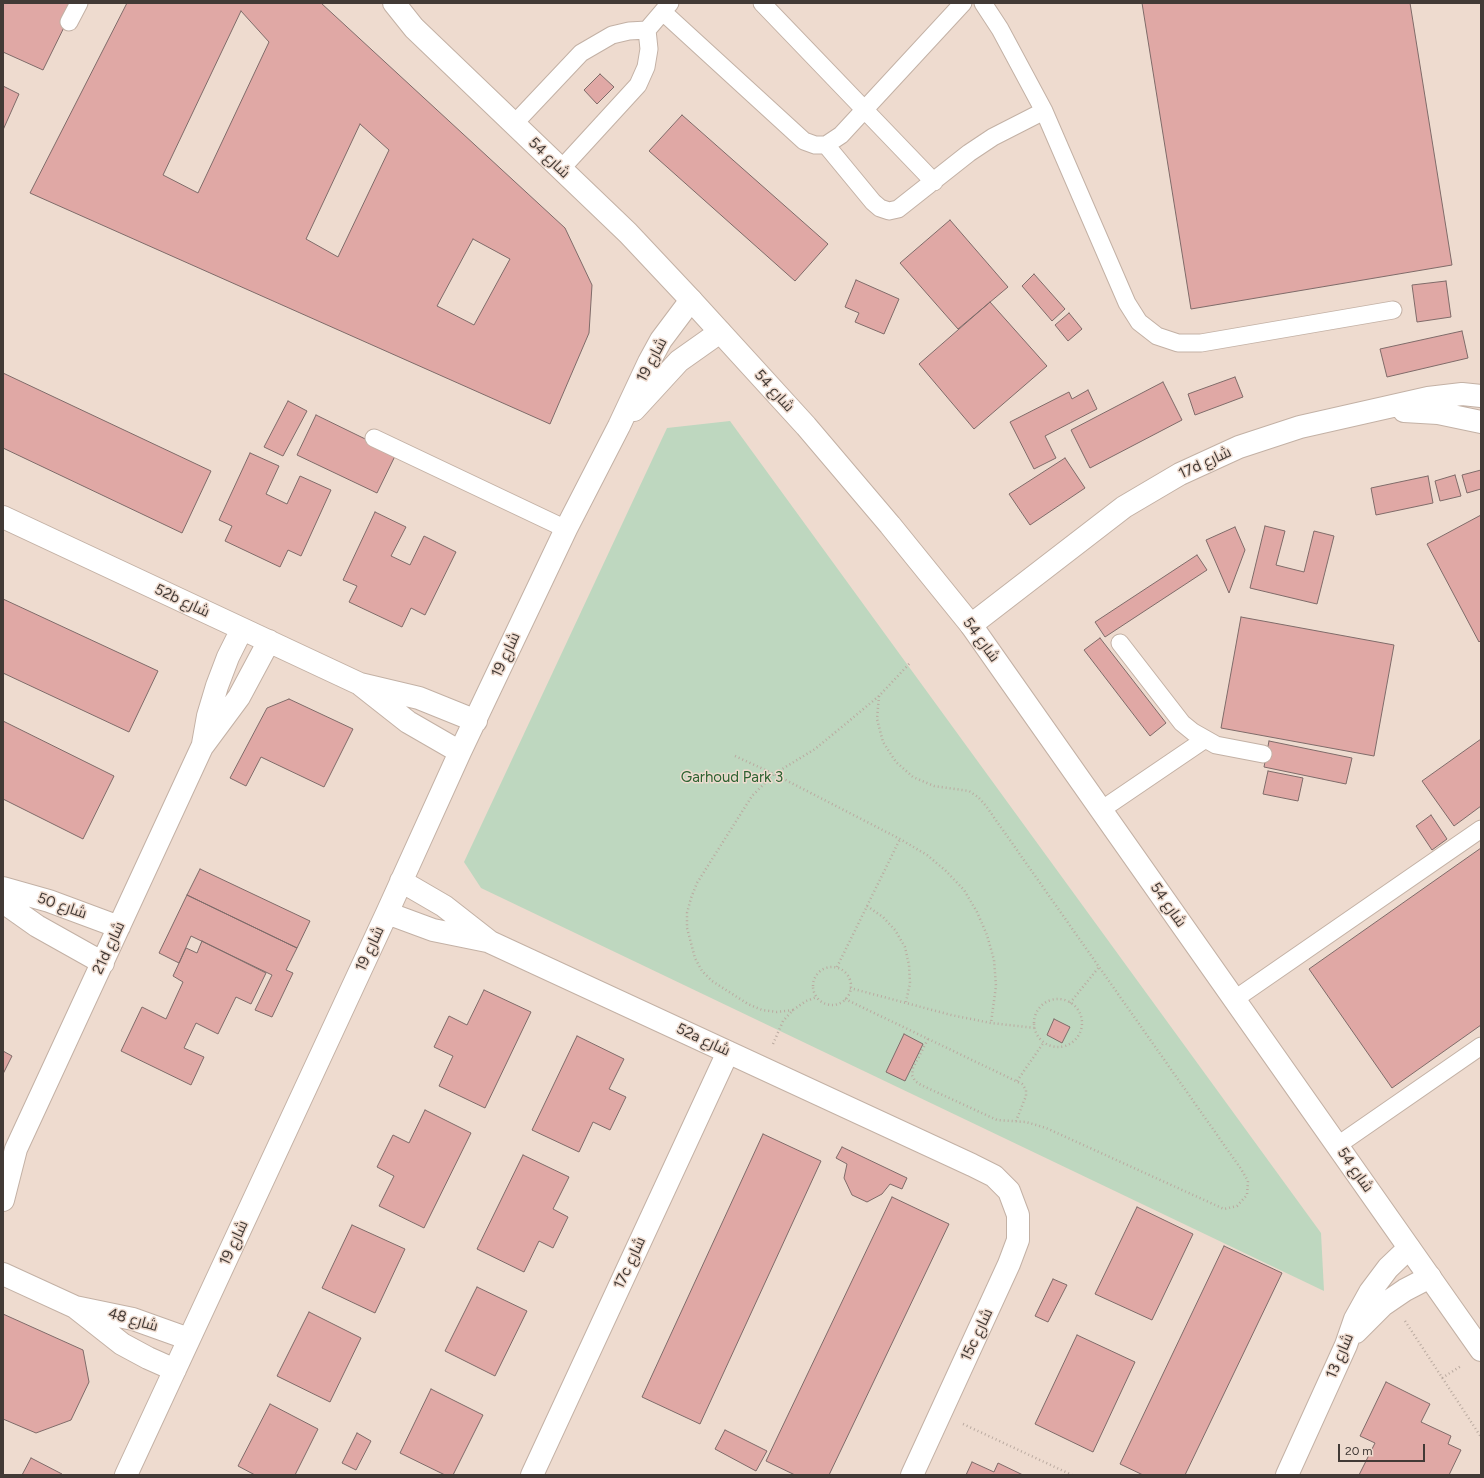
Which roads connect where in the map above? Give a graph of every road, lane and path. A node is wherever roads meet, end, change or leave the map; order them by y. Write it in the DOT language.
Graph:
graph roads {
  1 [pos="79,3"];
  2 [pos="394,3"];
  3 [pos="762,3"];
  4 [pos="963,3"];
  5 [pos="983,3"];
  6 [pos="667,7"];
  7 [pos="69,22"];
  8 [pos="647,30"];
  9 [pos="864,110"];
  10 [pos="1044,111"];
  11 [pos="514,124"];
  12 [pos="826,145"];
  13 [pos="561,169"];
  14 [pos="934,182"];
  15 [pos="691,300"];
  16 [pos="1393,310"];
  17 [pos="720,332"];
  18 [pos="1481,396"];
  19 [pos="1362,413"];
  20 [pos="1481,422"];
  21 [pos="619,426"];
  22 [pos="374,438"];
  23 [pos="3,517"];
  24 [pos="566,529"];
  25 [pos="971,625"];
  26 [pos="242,629"];
  27 [pos="269,641"];
  28 [pos="1120,643"];
  29 [pos="910,663"];
  30 [pos="360,684"];
  31 [pos="879,696"];
  32 [pos="476,721"];
  33 [pos="1204,740"];
  34 [pos="202,747"];
  35 [pos="460,752"];
  36 [pos="1263,754"];
  37 [pos="735,756"];
  38 [pos="774,774"];
  39 [pos="1101,810"];
  40 [pos="1481,829"];
  41 [pos="900,839"];
  42 [pos="401,881"];
  43 [pos="3,888"];
  44 [pos="3,902"];
  45 [pos="867,906"];
  46 [pos="388,913"];
  47 [pos="119,927"];
  48 [pos="490,942"];
  49 [pos="103,963"];
  50 [pos="1099,967"];
  51 [pos="837,968"];
  52 [pos="850,988"];
  53 [pos="817,997"];
  54 [pos="845,999"];
  55 [pos="1235,999"];
  56 [pos="906,1002"];
  57 [pos="1070,1003"];
  58 [pos="793,1010"];
  59 [pos="991,1023"];
  60 [pos="1035,1028"];
  61 [pos="928,1039"];
  62 [pos="1044,1042"];
  63 [pos="1481,1046"];
  64 [pos="728,1052"];
  65 [pos="762,1067"];
  66 [pos="1017,1081"];
  67 [pos="1016,1121"];
  68 [pos="1338,1146"];
  69 [pos="10,1157"];
  70 [pos="1009,1191"];
  71 [pos="3,1200"];
  72 [pos="1409,1248"];
  73 [pos="3,1274"];
  74 [pos="1430,1277"];
  75 [pos="75,1307"];
  76 [pos="1399,1325"];
  77 [pos="189,1339"];
  78 [pos="1346,1345"];
  79 [pos="1481,1350"];
  80 [pos="175,1370"];
  81 [pos="941,1414"];
  82 [pos="1481,1437"];
  83 [pos="126,1475"];
  84 [pos="532,1475"];
  85 [pos="912,1475"];
  86 [pos="1072,1475"];
  87 [pos="1286,1475"];
  1 -- 7 [label="lane"];
  2 -- 11 [label="street, شارع 54"];
  3 -- 9 [label="lane"];
  4 -- 9 [label="lane"];
  5 -- 10 [label="lane"];
  6 -- 8 [label="lane"];
  6 -- 12 [label="lane"];
  8 -- 11 [label="lane"];
  8 -- 13 [label="lane"];
  9 -- 12 [label="lane"];
  9 -- 14 [label="lane"];
  10 -- 14 [label="lane"];
  10 -- 16 [label="lane"];
  11 -- 13 [label="street, شارع 54"];
  12 -- 14 [label="lane"];
  13 -- 15 [label="street, شارع 54"];
  15 -- 17 [label="street, شارع 54"];
  15 -- 21 [label="street, شارع 19"];
  17 -- 21 [label="street, شارع 19"];
  17 -- 25 [label="street, شارع 54"];
  18 -- 19 [label="street, 17d شارع"];
  19 -- 20 [label="street"];
  19 -- 25 [label="street, 17d شارع"];
  21 -- 24 [label="street, شارع 19"];
  22 -- 24 [label="lane"];
  23 -- 26 [label="street, 52b شارع"];
  24 -- 32 [label="street, شارع 19"];
  25 -- 39 [label="street, شارع 54"];
  26 -- 27 [label="street, 52b شارع"];
  26 -- 34 [label="street, 21d شارع"];
  27 -- 30 [label="street, 52b شارع"];
  27 -- 34 [label="street, 21d شارع"];
  28 -- 33 [label="lane"];
  29 -- 31 [label="path"];
  30 -- 32 [label="street, 52b شارع"];
  30 -- 35 [label="street, 52b شارع"];
  31 -- 38 [label="path"];
  31 -- 50 [label="path"];
  32 -- 35 [label="street, شارع 19"];
  33 -- 36 [label="lane"];
  33 -- 39 [label="lane"];
  34 -- 47 [label="street, 21d شارع"];
  35 -- 42 [label="street, شارع 19"];
  37 -- 38 [label="path"];
  38 -- 41 [label="path"];
  38 -- 58 [label="path"];
  39 -- 55 [label="street, شارع 54"];
  40 -- 55 [label="lane"];
  41 -- 45 [label="path"];
  41 -- 59 [label="path"];
  42 -- 46 [label="street, شارع 19"];
  42 -- 48 [label="street, 52a شارع"];
  43 -- 47 [label="street, شارع 50"];
  44 -- 49 [label="street, شارع 50"];
  45 -- 51 [label="path"];
  45 -- 56 [label="path"];
  46 -- 48 [label="street"];
  46 -- 77 [label="street, شارع 19"];
  47 -- 49 [label="street, 21d شارع"];
  48 -- 64 [label="street, 52a شارع"];
  49 -- 69 [label="street, 21d شارع"];
  50 -- 57 [label="path"];
  50 -- 67 [label="path"];
  51 -- 52 [label="path"];
  51 -- 53 [label="path"];
  52 -- 54 [label="path"];
  52 -- 56 [label="path"];
  53 -- 54 [label="path"];
  53 -- 58 [label="path"];
  54 -- 61 [label="path"];
  55 -- 68 [label="street, شارع 54"];
  56 -- 59 [label="path"];
  57 -- 60 [label="path"];
  57 -- 62 [label="path"];
  58 -- 65 [label="path"];
  59 -- 60 [label="path"];
  60 -- 62 [label="path"];
  61 -- 66 [label="path"];
  61 -- 67 [label="path"];
  62 -- 66 [label="path"];
  63 -- 68 [label="lane"];
  64 -- 65 [label="street, 52a شارع"];
  64 -- 84 [label="street, 17c شارع"];
  65 -- 70 [label="street, 52a شارع"];
  66 -- 67 [label="path"];
  68 -- 72 [label="street, شارع 54"];
  69 -- 71 [label="street, 21d شارع"];
  70 -- 81 [label="street, 15c شارع"];
  72 -- 74 [label="street, شارع 54"];
  72 -- 78 [label="street, شارع 13"];
  73 -- 75 [label="street, شارع 48"];
  74 -- 78 [label="street"];
  74 -- 79 [label="street, شارع 54"];
  75 -- 77 [label="street, شارع 48"];
  75 -- 80 [label="street, شارع 48"];
  76 -- 82 [label="path"];
  77 -- 80 [label="street, شارع 19"];
  78 -- 87 [label="street, شارع 13"];
  80 -- 83 [label="street, شارع 19"];
  81 -- 85 [label="street, 15c شارع"];
  81 -- 86 [label="path"];
}
